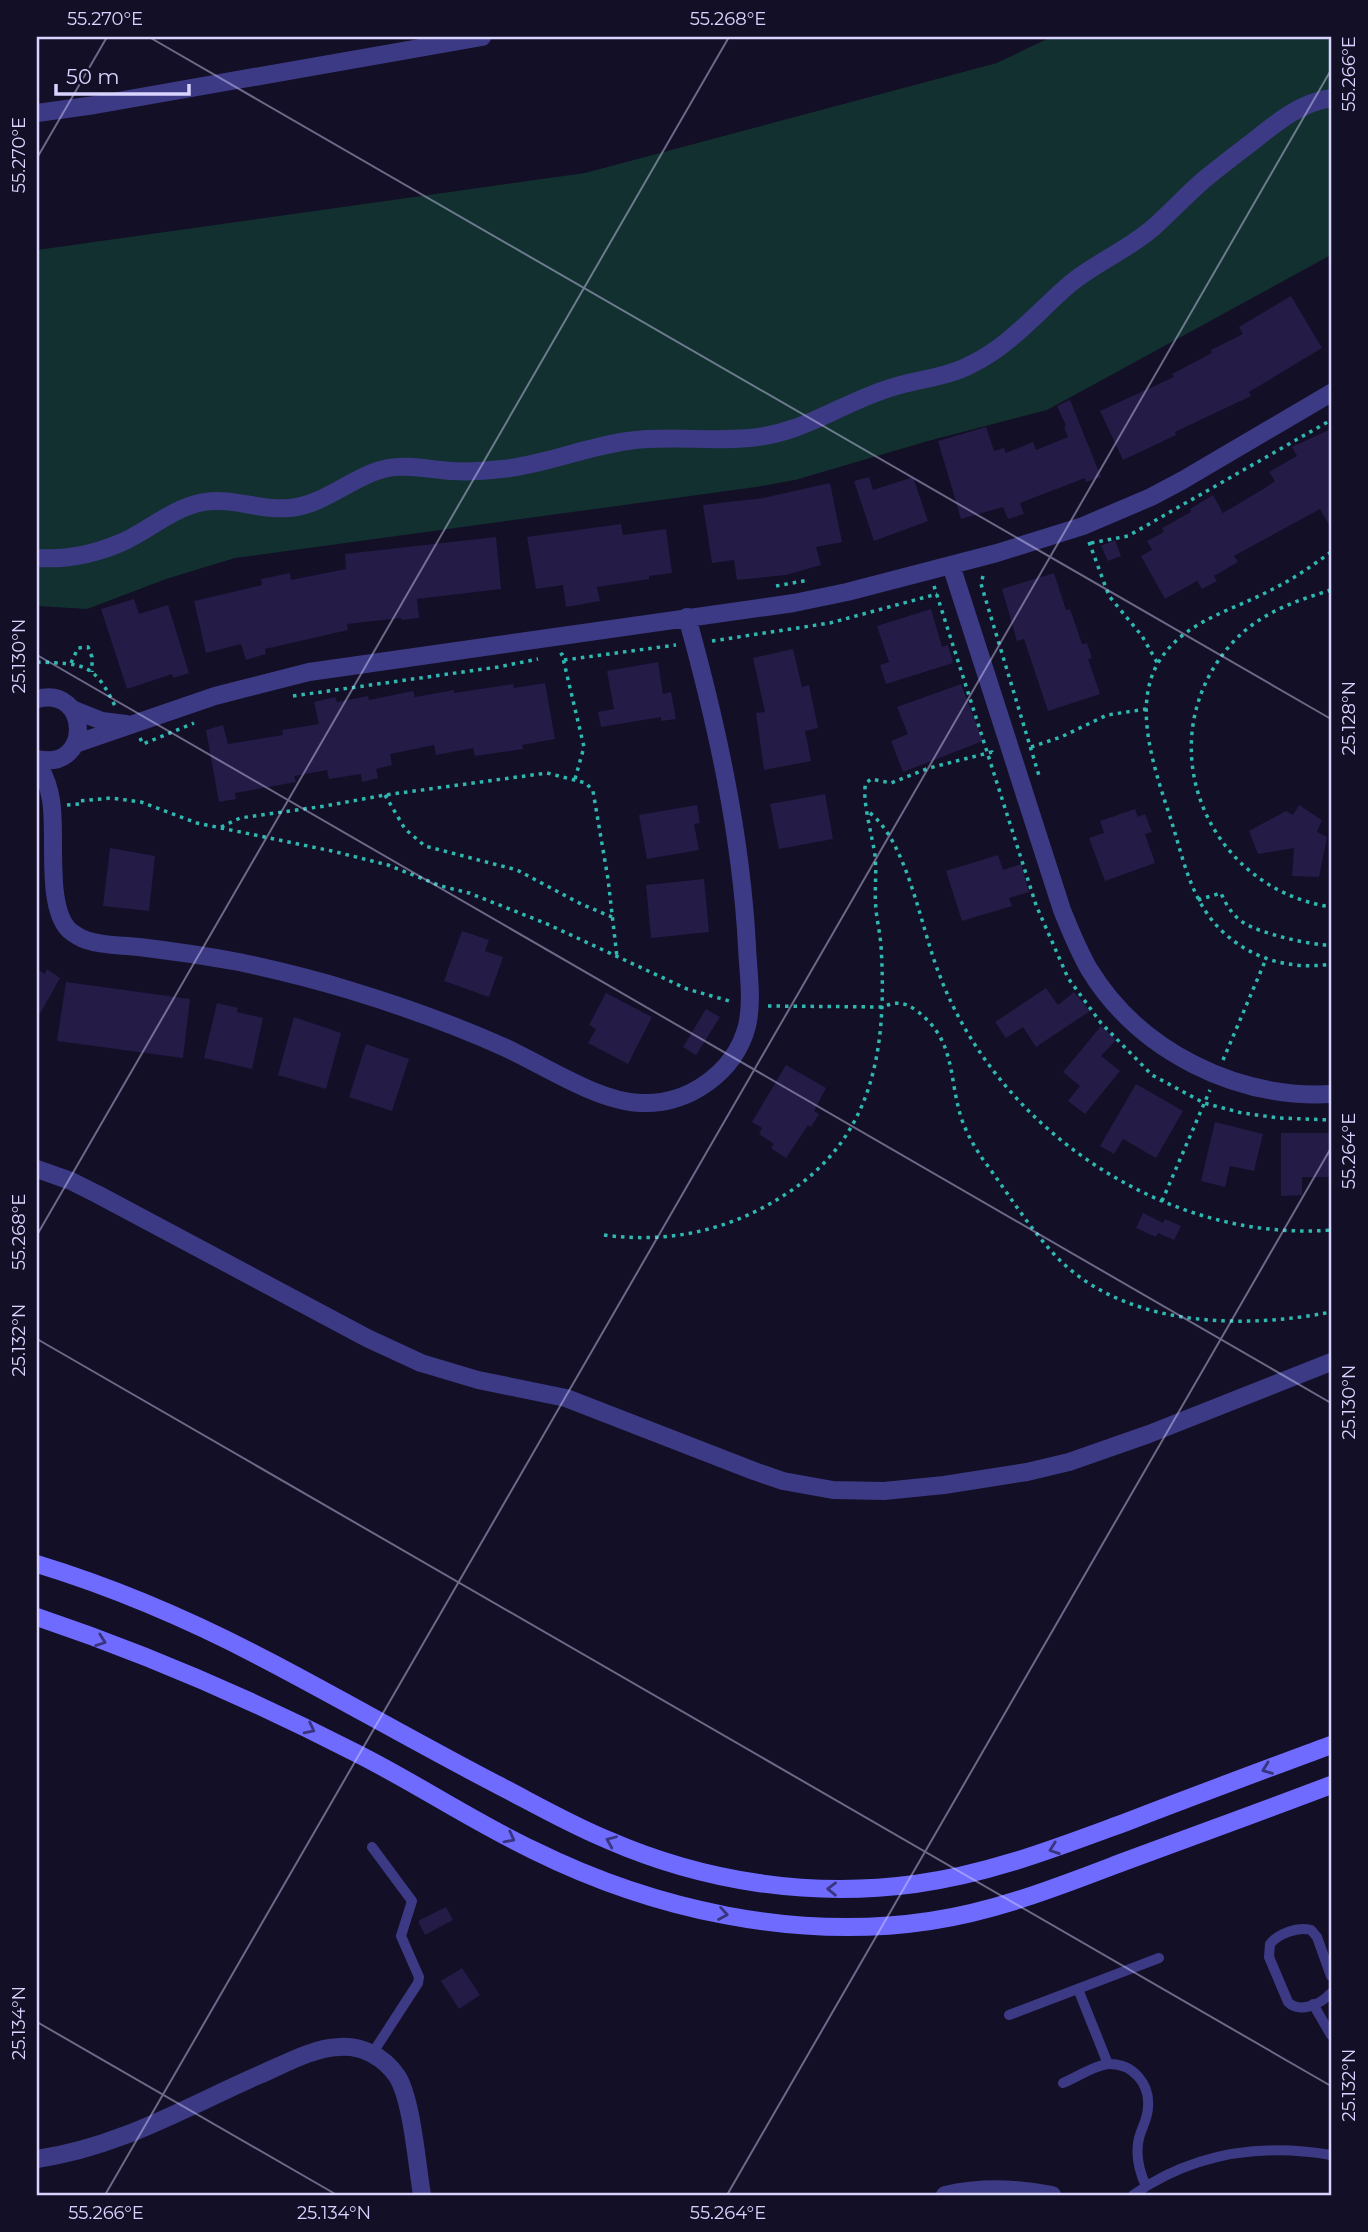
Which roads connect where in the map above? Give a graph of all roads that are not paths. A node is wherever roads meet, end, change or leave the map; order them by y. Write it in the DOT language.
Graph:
graph roads {
  1 [pos="482,37"];
  2 [pos="1331,98"];
  3 [pos="37,113"];
  4 [pos="1331,394"];
  5 [pos="37,558"];
  6 [pos="951,565"];
  7 [pos="687,617"];
  8 [pos="37,699"];
  9 [pos="72,709"];
  10 [pos="129,724"];
  11 [pos="75,744"];
  12 [pos="59,759"];
  13 [pos="37,761"];
  14 [pos="52,804"];
  15 [pos="1331,1094"];
  16 [pos="37,1169"];
  17 [pos="1331,1363"];
  18 [pos="37,1564"];
  19 [pos="37,1617"];
  20 [pos="1331,1745"];
  21 [pos="1331,1785"];
  22 [pos="372,1847"];
  23 [pos="1159,1958"];
  24 [pos="1331,1976"];
  25 [pos="1079,1989"];
  26 [pos="1331,1993"];
  27 [pos="1313,2004"];
  28 [pos="1009,2015"];
  29 [pos="1331,2035"];
  30 [pos="372,2054"];
  31 [pos="1108,2064"];
  32 [pos="1063,2083"];
  33 [pos="1331,2155"];
  34 [pos="37,2159"];
  35 [pos="1146,2186"];
  36 [pos="422,2195"];
  37 [pos="945,2195"];
  38 [pos="1052,2195"];
  39 [pos="1133,2195"];
  1 -- 3 [label="street"];
  2 -- 5 [label="street"];
  4 -- 6 [label="street"];
  6 -- 7 [label="street"];
  6 -- 15 [label="street"];
  7 -- 10 [label="street"];
  7 -- 14 [label="street"];
  8 -- 9 [label="street"];
  9 -- 10 [label="street"];
  9 -- 11 [label="street"];
  10 -- 11 [label="street"];
  11 -- 12 [label="street"];
  12 -- 13 [label="street"];
  12 -- 14 [label="street"];
  13 -- 14 [label="street"];
  16 -- 17 [label="street"];
  20 -- 18 [label="street, one-way"];
  19 -- 21 [label="street, one-way"];
  22 -- 30 [label="lane"];
  23 -- 25 [label="lane"];
  24 -- 27 [label="lane"];
  25 -- 28 [label="lane"];
  25 -- 31 [label="lane"];
  26 -- 27 [label="lane"];
  27 -- 29 [label="lane"];
  30 -- 34 [label="street"];
  30 -- 36 [label="street"];
  31 -- 32 [label="lane"];
  31 -- 35 [label="lane"];
  33 -- 35 [label="lane"];
  35 -- 39 [label="lane"];
  37 -- 38 [label="street"];
}
